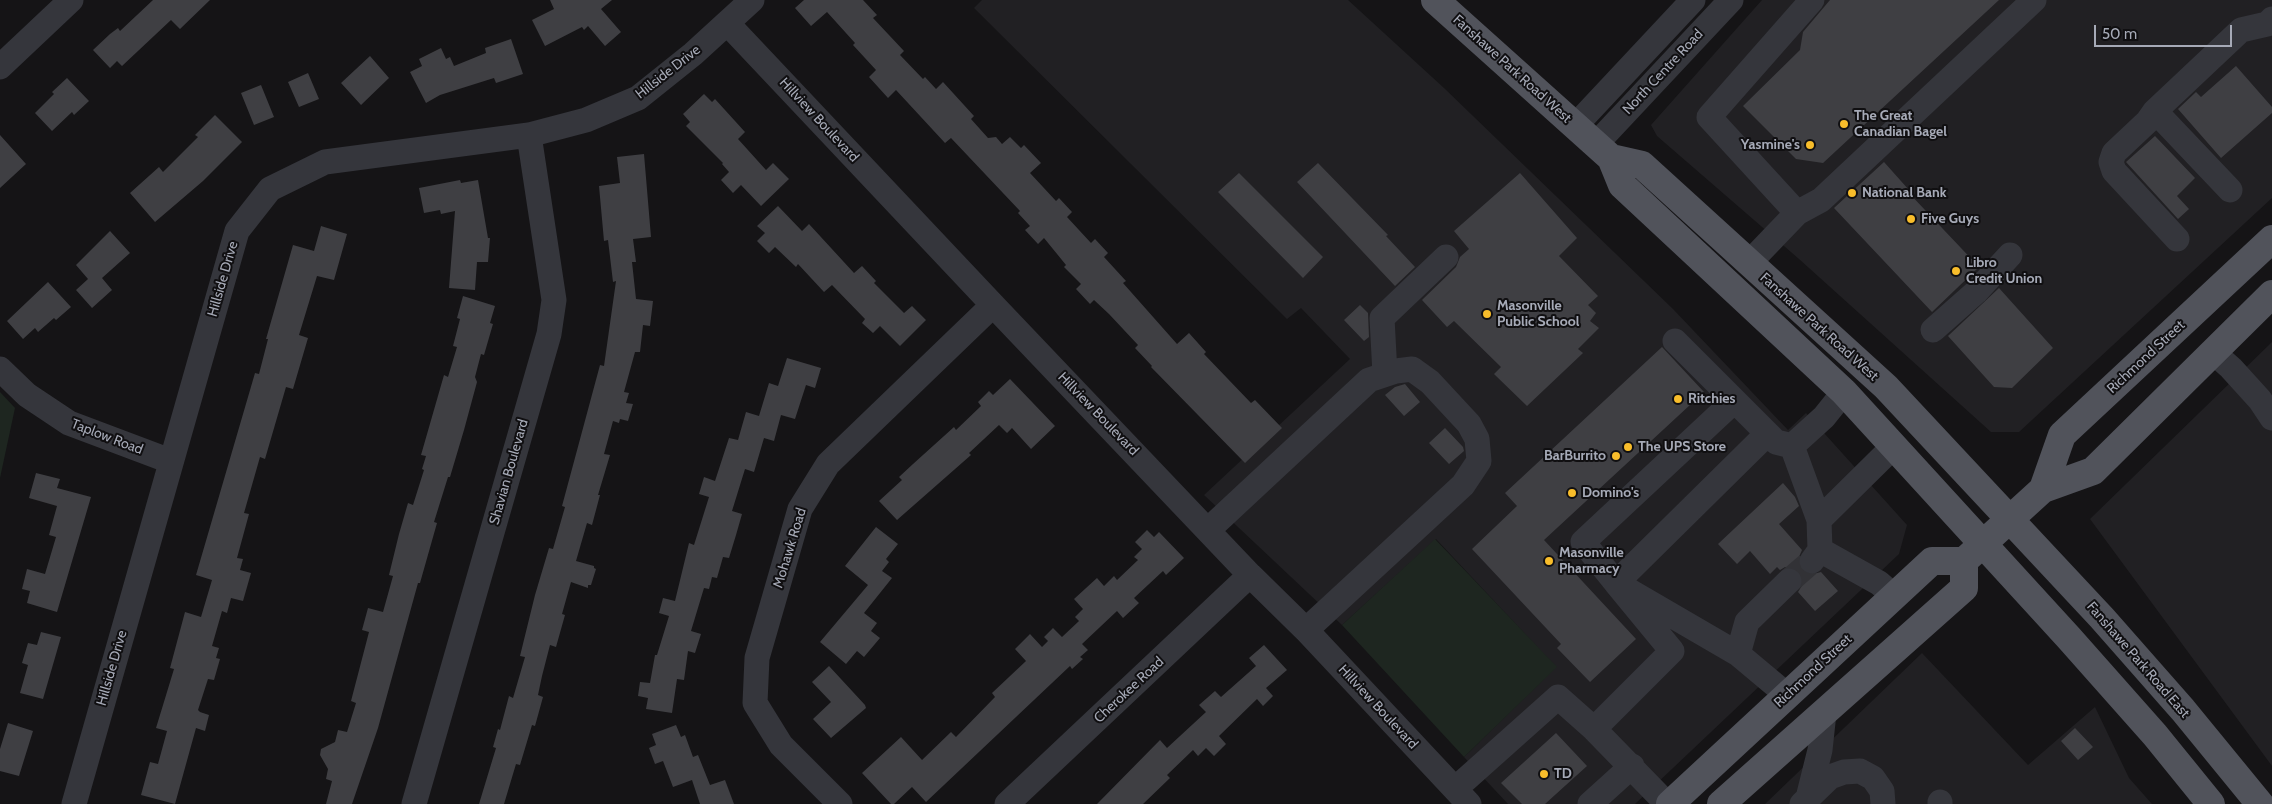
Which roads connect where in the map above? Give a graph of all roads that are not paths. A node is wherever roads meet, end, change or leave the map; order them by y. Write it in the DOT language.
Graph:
graph roads {
  1 [pos="71,0"];
  2 [pos="752,0"];
  3 [pos="1435,0"];
  4 [pos="1693,0"];
  5 [pos="1731,0"];
  6 [pos="1812,0"];
  7 [pos="2034,0"];
  8 [pos="2272,19"];
  9 [pos="727,23"];
  10 [pos="0,67"];
  11 [pos="2155,111"];
  12 [pos="1575,126"];
  13 [pos="529,134"];
  14 [pos="1603,151"];
  15 [pos="2230,190"];
  16 [pos="1797,213"];
  17 [pos="2177,239"];
  18 [pos="2272,239"];
  19 [pos="2010,255"];
  20 [pos="1446,257"];
  21 [pos="1749,263"];
  22 [pos="2272,294"];
  23 [pos="993,305"];
  24 [pos="1933,330"];
  25 [pos="1675,341"];
  26 [pos="2213,352"];
  27 [pos="0,370"];
  28 [pos="1385,374"];
  29 [pos="1844,392"];
  30 [pos="1734,400"];
  31 [pos="2272,418"];
  32 [pos="1767,434"];
  33 [pos="1792,446"];
  34 [pos="1894,446"];
  35 [pos="170,460"];
  36 [pos="2042,489"];
  37 [pos="2011,519"];
  38 [pos="1818,520"];
  39 [pos="1208,530"];
  40 [pos="1974,553"];
  41 [pos="1250,575"];
  42 [pos="1789,582"];
  43 [pos="1616,583"];
  44 [pos="1894,596"];
  45 [pos="1306,630"];
  46 [pos="1738,654"];
  47 [pos="1788,695"];
  48 [pos="1824,713"];
  49 [pos="1594,729"];
  50 [pos="1632,766"];
  51 [pos="1462,797"];
  52 [pos="1805,801"];
  53 [pos="74,804"];
  54 [pos="414,804"];
  55 [pos="840,804"];
  56 [pos="1007,804"];
  57 [pos="1590,804"];
  58 [pos="1669,804"];
  59 [pos="1721,804"];
  60 [pos="1883,804"];
  61 [pos="2211,804"];
  62 [pos="2260,804"];
  1 -- 10 [label="street"];
  2 -- 9 [label="street, Hillside Drive"];
  3 -- 12 [label="main road, Fanshawe Park Road West"];
  4 -- 12 [label="street, North Centre Road"];
  5 -- 14 [label="street, North Centre Road"];
  6 -- 16 [label="street"];
  7 -- 16 [label="street"];
  8 -- 11 [label="street"];
  9 -- 13 [label="street, Hillside Drive"];
  9 -- 23 [label="street, Hillview Boulevard"];
  11 -- 15 [label="street"];
  11 -- 17 [label="street"];
  12 -- 14 [label="main road, Fanshawe Park Road West"];
  13 -- 35 [label="street, Hillside Drive"];
  13 -- 54 [label="street, Shavian Boulevard"];
  14 -- 21 [label="main road, Fanshawe Park Road West"];
  14 -- 29 [label="main road, Fanshawe Park Road West"];
  16 -- 21 [label="street"];
  18 -- 36 [label="main road, Richmond Street"];
  19 -- 24 [label="street"];
  20 -- 28 [label="street"];
  21 -- 37 [label="main road, Fanshawe Park Road West"];
  22 -- 26 [label="main road, Richmond Street"];
  23 -- 39 [label="street, Hillview Boulevard"];
  23 -- 55 [label="street, Mohawk Road"];
  25 -- 30 [label="street"];
  26 -- 31 [label="street"];
  26 -- 36 [label="main road, Richmond Street"];
  27 -- 35 [label="street, Taplow Road"];
  28 -- 39 [label="street"];
  28 -- 45 [label="street"];
  29 -- 33 [label="street"];
  29 -- 34 [label="main road, Fanshawe Park Road West"];
  30 -- 32 [label="street"];
  30 -- 43 [label="street"];
  32 -- 33 [label="street"];
  32 -- 43 [label="street"];
  33 -- 38 [label="street"];
  34 -- 38 [label="street"];
  34 -- 40 [label="main road, Fanshawe Park Road West"];
  35 -- 53 [label="street, Hillside Drive"];
  36 -- 37 [label="main road, Richmond Street"];
  37 -- 40 [label="main road, Richmond Street"];
  37 -- 62 [label="main road, Fanshawe Park Road East"];
  38 -- 44 [label="street"];
  39 -- 41 [label="street, Hillview Boulevard"];
  40 -- 44 [label="main road, Richmond Street"];
  40 -- 48 [label="main road"];
  40 -- 61 [label="main road"];
  41 -- 45 [label="street, Hillview Boulevard"];
  41 -- 56 [label="street, Cherokee Road"];
  42 -- 46 [label="street"];
  43 -- 46 [label="street"];
  43 -- 49 [label="street"];
  44 -- 47 [label="main road, Richmond Street"];
  45 -- 51 [label="street, Hillview Boulevard"];
  46 -- 47 [label="street"];
  47 -- 58 [label="main road, Richmond Street"];
  48 -- 52 [label="street"];
  48 -- 59 [label="main road"];
  49 -- 50 [label="street"];
  49 -- 51 [label="street"];
  50 -- 57 [label="street"];
  50 -- 58 [label="street"];
  52 -- 60 [label="street"];
}
